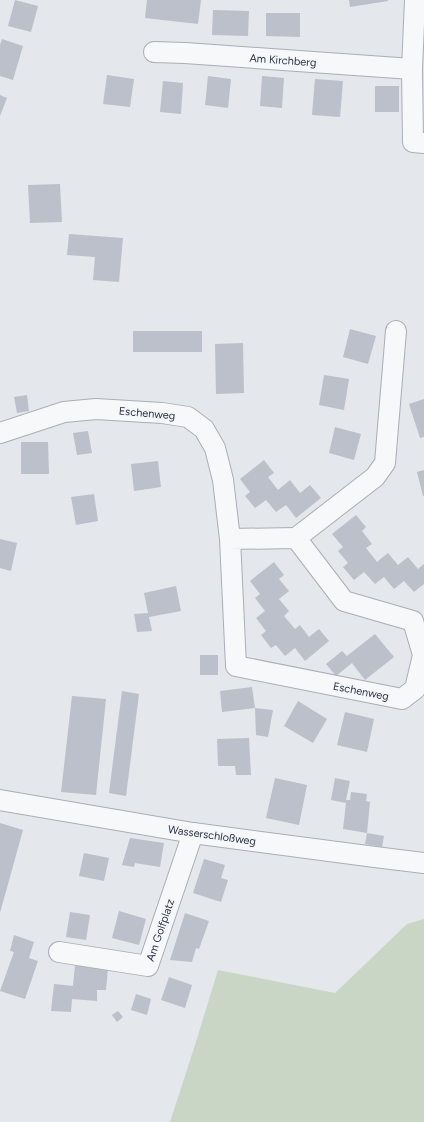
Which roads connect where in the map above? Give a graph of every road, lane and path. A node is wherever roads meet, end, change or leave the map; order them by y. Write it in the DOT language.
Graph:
graph roads {
  1 [pos="415,0"];
  2 [pos="154,52"];
  3 [pos="412,69"];
  4 [pos="424,143"];
  5 [pos="396,331"];
  6 [pos="0,433"];
  7 [pos="296,538"];
  8 [pos="230,539"];
  9 [pos="0,800"];
  10 [pos="193,833"];
  11 [pos="424,863"];
  12 [pos="59,952"];
  1 -- 3 [label="street"];
  2 -- 3 [label="street, Am Kirchberg"];
  3 -- 4 [label="street"];
  5 -- 7 [label="street"];
  6 -- 8 [label="street, Eschenweg"];
  7 -- 8 [label="street"];
  7 -- 8 [label="street, Eschenweg"];
  9 -- 10 [label="street, Wasserschloßweg"];
  10 -- 11 [label="street, Wasserschloßweg"];
  10 -- 12 [label="street, Am Golfplatz"];
}
